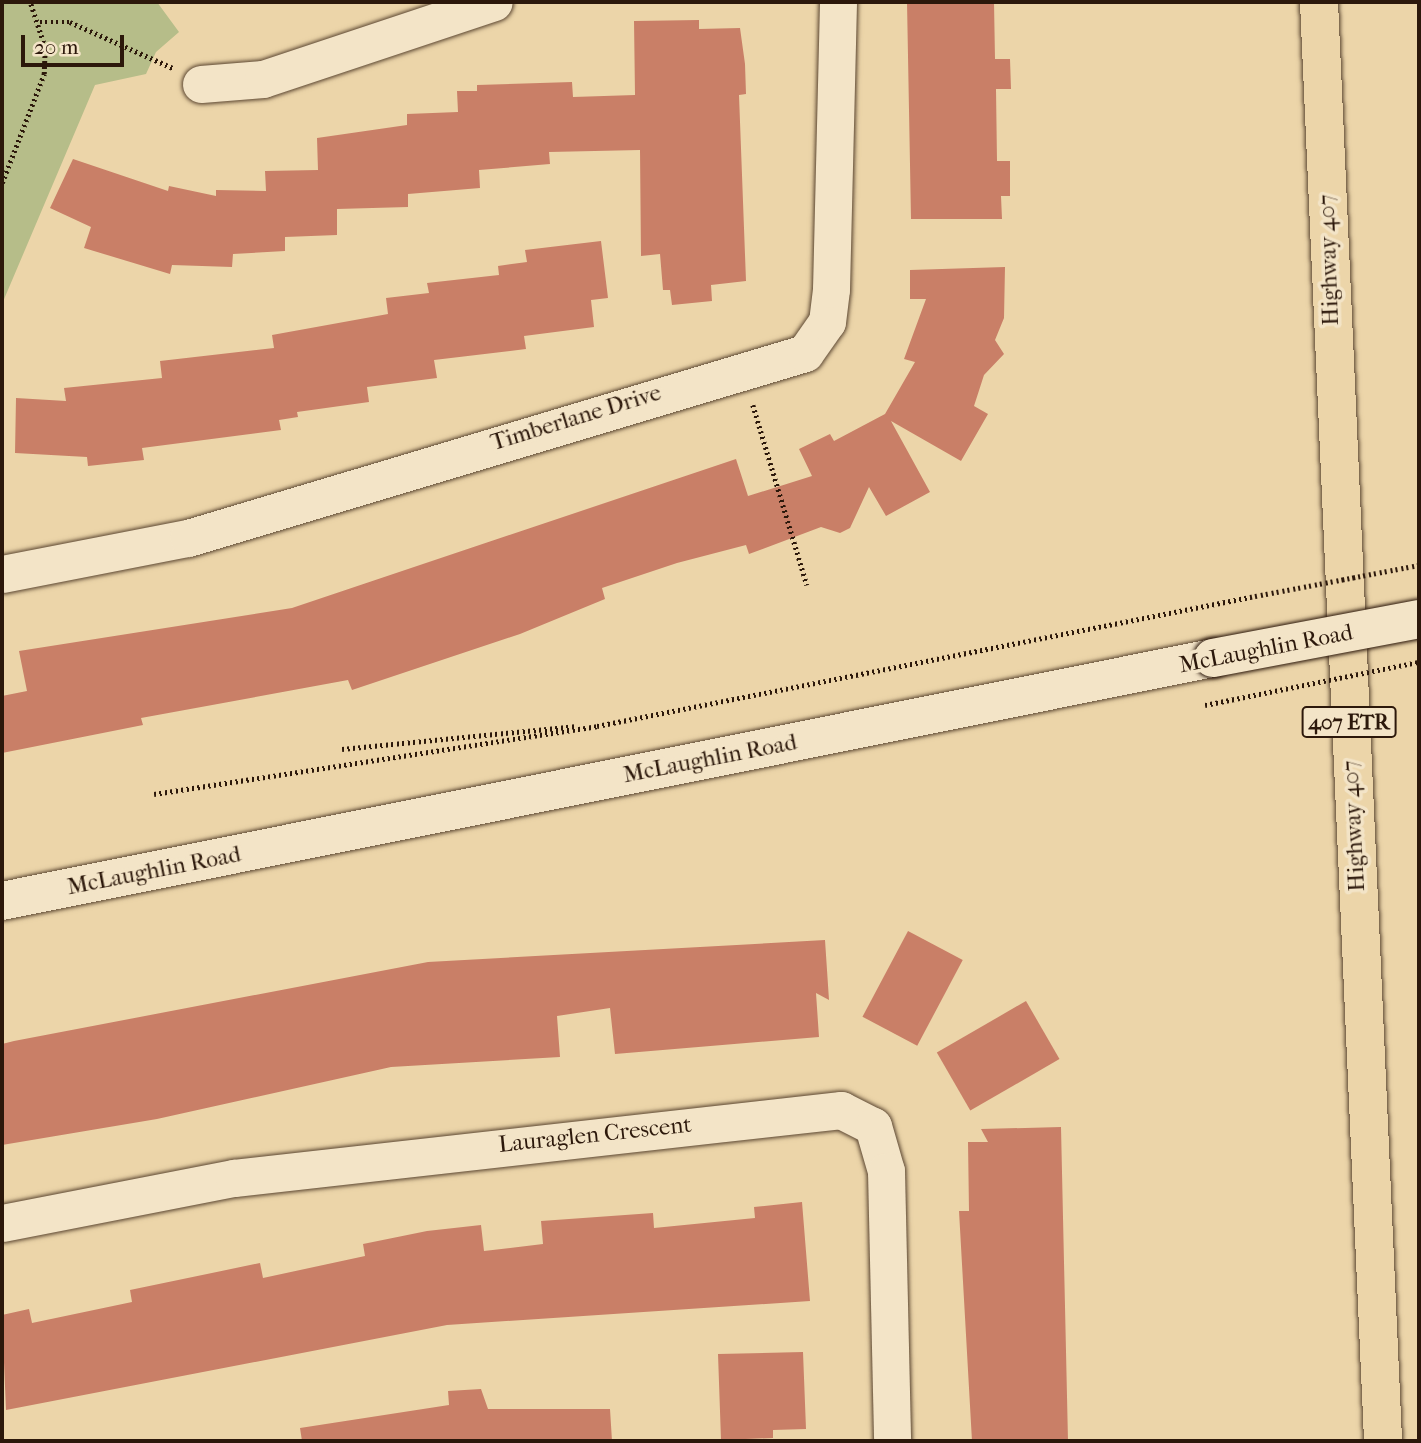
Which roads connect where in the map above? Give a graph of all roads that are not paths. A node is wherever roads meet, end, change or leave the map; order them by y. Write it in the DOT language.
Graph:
graph roads {
  1 [pos="494,2"];
  2 [pos="838,2"];
  3 [pos="1319,2"];
  4 [pos="201,84"];
  5 [pos="2,574"];
  6 [pos="1419,619"];
  7 [pos="2,901"];
  8 [pos="2,1223"];
  9 [pos="892,1441"];
  10 [pos="1384,1441"];
  1 -- 4 [label="street"];
  2 -- 5 [label="street, Timberlane Drive"];
  3 -- 10 [label="highway, Highway 407 / 407 ETR"];
  6 -- 7 [label="street, McLaughlin Road, bridge"];
  8 -- 9 [label="street, Lauraglen Crescent"];
}
